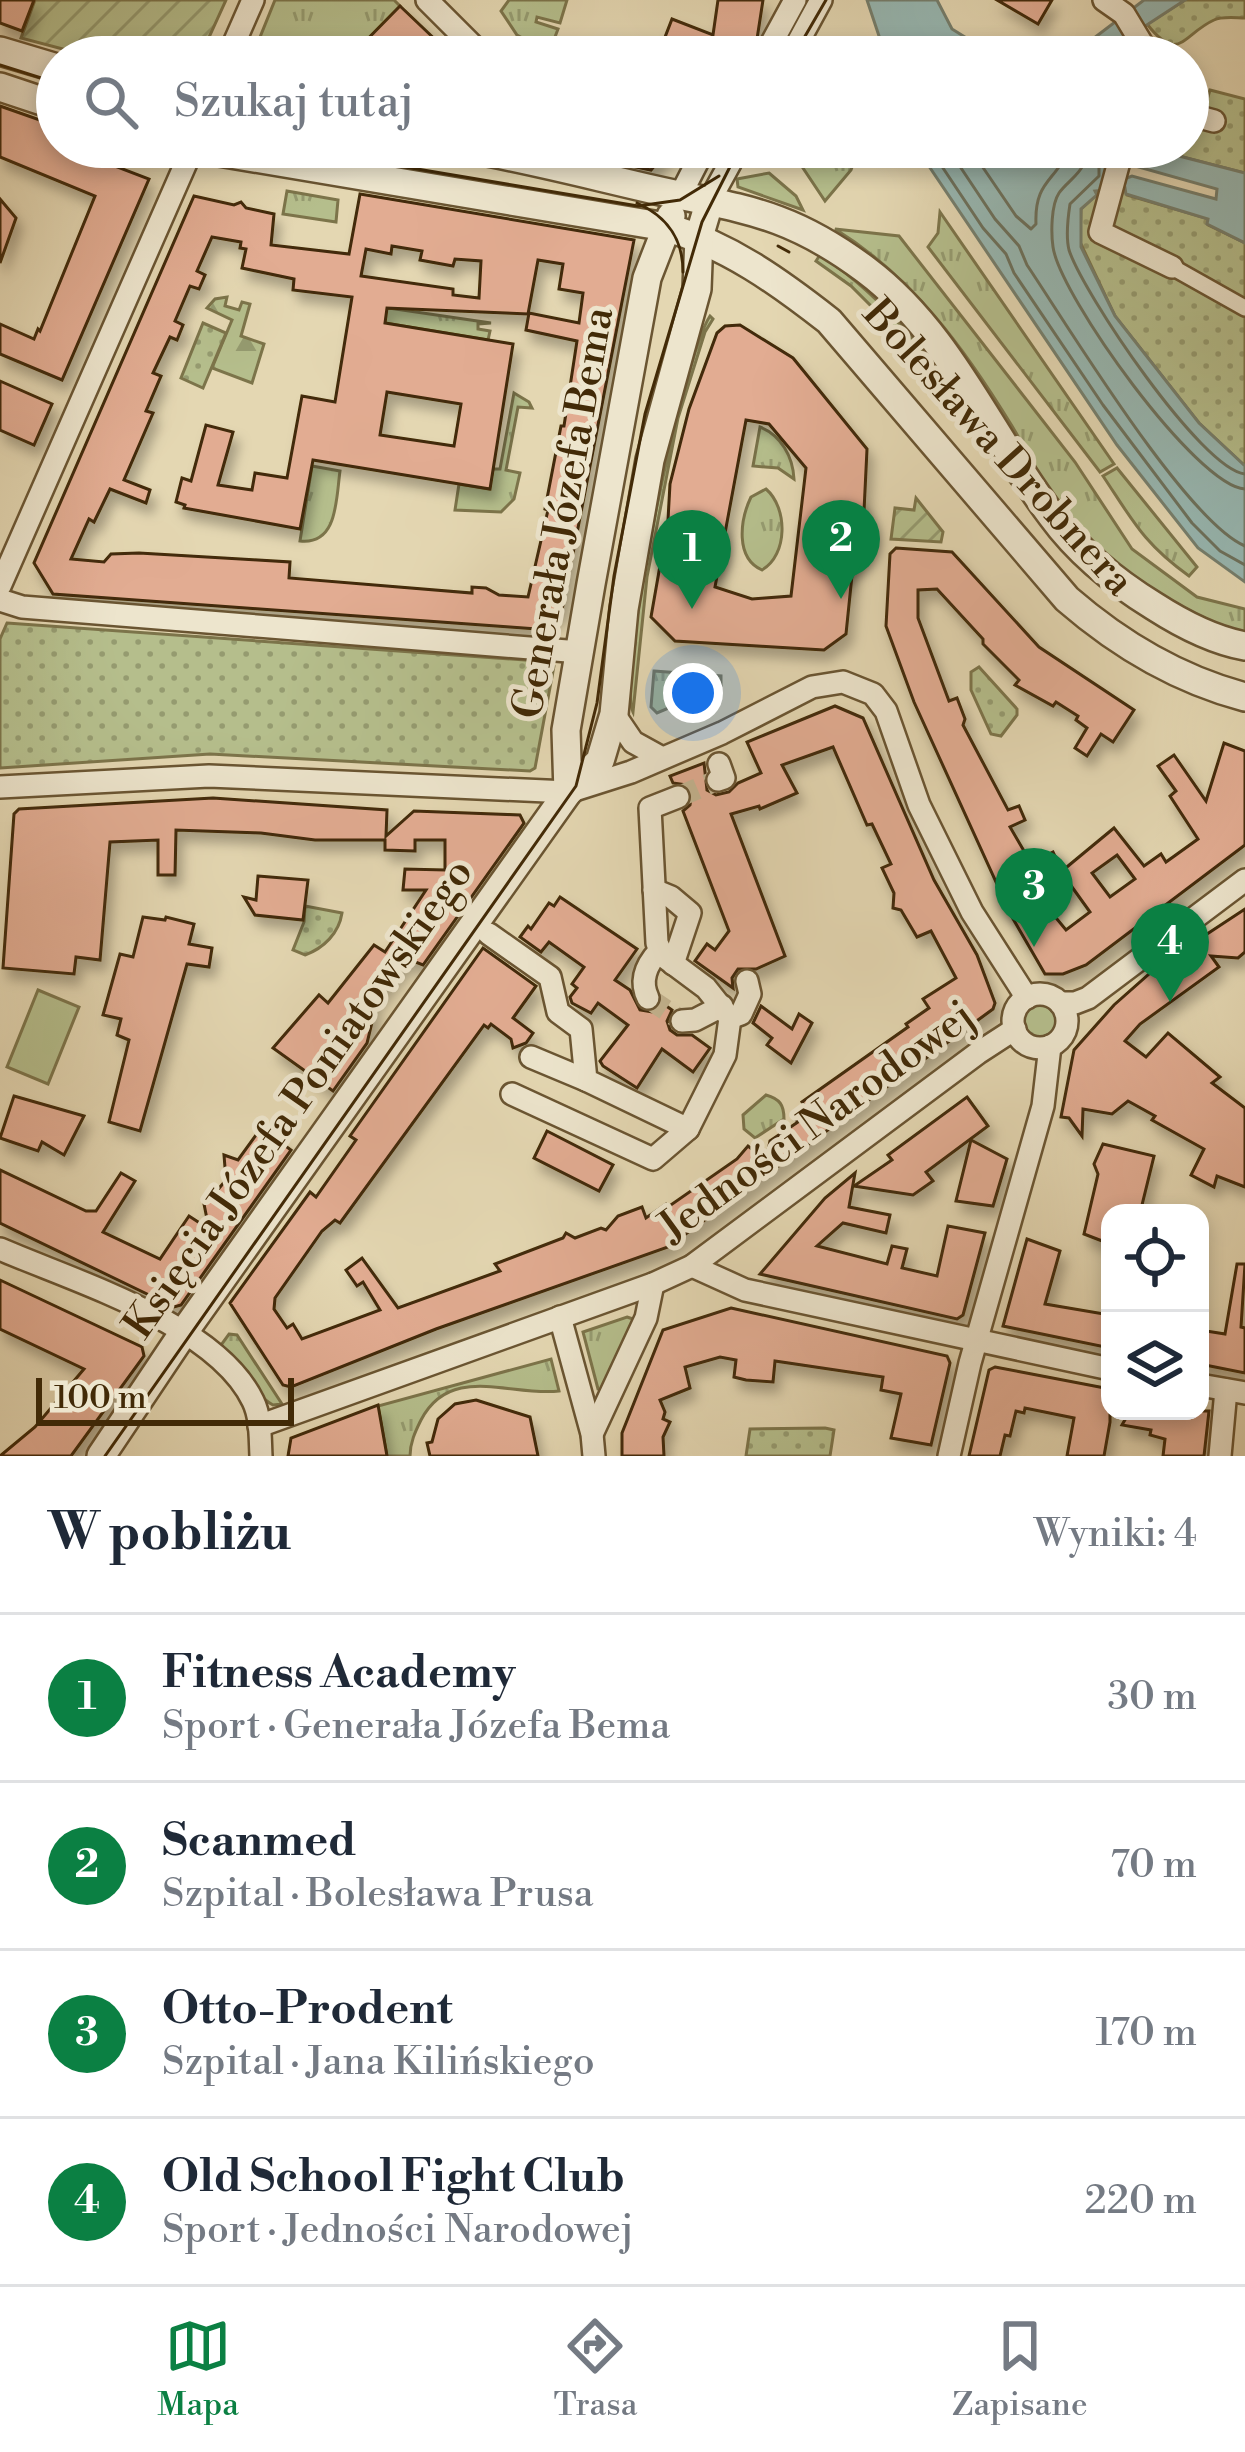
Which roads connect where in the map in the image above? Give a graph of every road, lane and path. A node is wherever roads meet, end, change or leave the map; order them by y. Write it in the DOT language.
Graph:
graph roads {
  1 [pos="253,0"];
  2 [pos="427,0"];
  3 [pos="795,0"];
  4 [pos="1103,0"];
  5 [pos="819,4"];
  6 [pos="237,36"];
  7 [pos="463,36"];
  8 [pos="775,36"];
  9 [pos="801,36"];
  10 [pos="1138,36"];
  11 [pos="0,51"];
  12 [pos="36,62"];
  13 [pos="0,87"];
  14 [pos="36,99"];
  15 [pos="1209,120"];
  16 [pos="1214,122"];
  17 [pos="182,168"];
  18 [pos="316,168"];
  19 [pos="569,168"];
  20 [pos="694,168"];
  21 [pos="728,168"];
  22 [pos="1118,168"];
  23 [pos="680,196"];
  24 [pos="710,200"];
  25 [pos="666,227"];
  26 [pos="699,237"];
  27 [pos="753,267"];
  28 [pos="1172,267"];
  29 [pos="697,290"];
  30 [pos="1245,308"];
  31 [pos="0,586"];
  32 [pos="0,600"];
  33 [pos="1245,646"];
  34 [pos="580,652"];
  35 [pos="1245,697"];
  36 [pos="614,714"];
  37 [pos="662,758"];
  38 [pos="0,787"];
  39 [pos="568,792"];
  40 [pos="678,797"];
  41 [pos="1245,880"];
  42 [pos="654,890"];
  43 [pos="489,934"];
  44 [pos="666,957"];
  45 [pos="746,981"];
  46 [pos="648,998"];
  47 [pos="1027,998"];
  48 [pos="1060,1003"];
  49 [pos="726,1012"];
  50 [pos="682,1021"];
  51 [pos="1015,1029"];
  52 [pos="1050,1046"];
  53 [pos="530,1057"];
  54 [pos="586,1080"];
  55 [pos="512,1094"];
  56 [pos="688,1129"];
  57 [pos="0,1249"];
  58 [pos="692,1266"];
  59 [pos="652,1284"];
  60 [pos="560,1317"];
  61 [pos="184,1332"];
  62 [pos="976,1341"];
  63 [pos="1101,1367"];
  64 [pos="1236,1391"];
  65 [pos="259,1426"];
  66 [pos="593,1445"];
  67 [pos="101,1456"];
  68 [pos="261,1456"];
  69 [pos="949,1456"];
  70 [pos="1220,1456"];
  1 -- 6 [label="street"];
  2 -- 7 [label="street"];
  3 -- 5 [label="street"];
  3 -- 8 [label="street"];
  4 -- 10 [label="street"];
  5 -- 9 [label="street"];
  11 -- 12 [label="street"];
  13 -- 14 [label="street"];
  15 -- 16 [label="street"];
  17 -- 31 [label="street"];
  18 -- 25 [label="street, Bolesława Drobnera"];
  19 -- 23 [label="street, Bolesława Drobnera"];
  20 -- 23 [label="street"];
  21 -- 24 [label="street"];
  22 -- 28 [label="street"];
  23 -- 24 [label="street, Bolesława Drobnera"];
  23 -- 25 [label="street, Generała Józefa Bema"];
  24 -- 26 [label="street, Generała Józefa Bema"];
  24 -- 33 [label="street, Bolesława Drobnera"];
  25 -- 26 [label="street, Bolesława Drobnera"];
  25 -- 34 [label="street, Generała Józefa Bema"];
  26 -- 27 [label="street, Bolesława Drobnera"];
  26 -- 29 [label="street, Generała Józefa Bema"];
  27 -- 29 [label="street"];
  27 -- 35 [label="street, Bolesława Drobnera"];
  28 -- 30 [label="street"];
  29 -- 36 [label="street, Generała Józefa Bema"];
  32 -- 34 [label="street"];
  34 -- 39 [label="street, Generała Józefa Bema"];
  36 -- 37 [label="street"];
  36 -- 39 [label="street, Generała Józefa Bema"];
  37 -- 39 [label="street"];
  37 -- 47 [label="street"];
  38 -- 39 [label="street"];
  39 -- 61 [label="street, Księcia Józefa Poniatowskiego"];
  40 -- 42 [label="street"];
  41 -- 48 [label="street"];
  42 -- 44 [label="street"];
  42 -- 44 [label="street"];
  43 -- 54 [label="street"];
  44 -- 46 [label="street"];
  44 -- 49 [label="street"];
  45 -- 49 [label="street"];
  47 -- 48 [label="street"];
  47 -- 51 [label="street"];
  48 -- 52 [label="street"];
  49 -- 50 [label="street"];
  49 -- 56 [label="street"];
  51 -- 52 [label="street"];
  51 -- 58 [label="street, Jedności Narodowej"];
  52 -- 62 [label="street"];
  53 -- 54 [label="street"];
  54 -- 56 [label="street"];
  55 -- 56 [label="street"];
  57 -- 61 [label="street"];
  58 -- 59 [label="street, Jedności Narodowej"];
  58 -- 62 [label="street"];
  59 -- 60 [label="street, Jedności Narodowej"];
  59 -- 66 [label="street"];
  60 -- 65 [label="street, Jedności Narodowej"];
  60 -- 66 [label="street"];
  61 -- 65 [label="street"];
  61 -- 67 [label="street, Księcia Józefa Poniatowskiego"];
  62 -- 63 [label="street"];
  62 -- 69 [label="street"];
  64 -- 70 [label="street"];
  65 -- 68 [label="street"];
}
